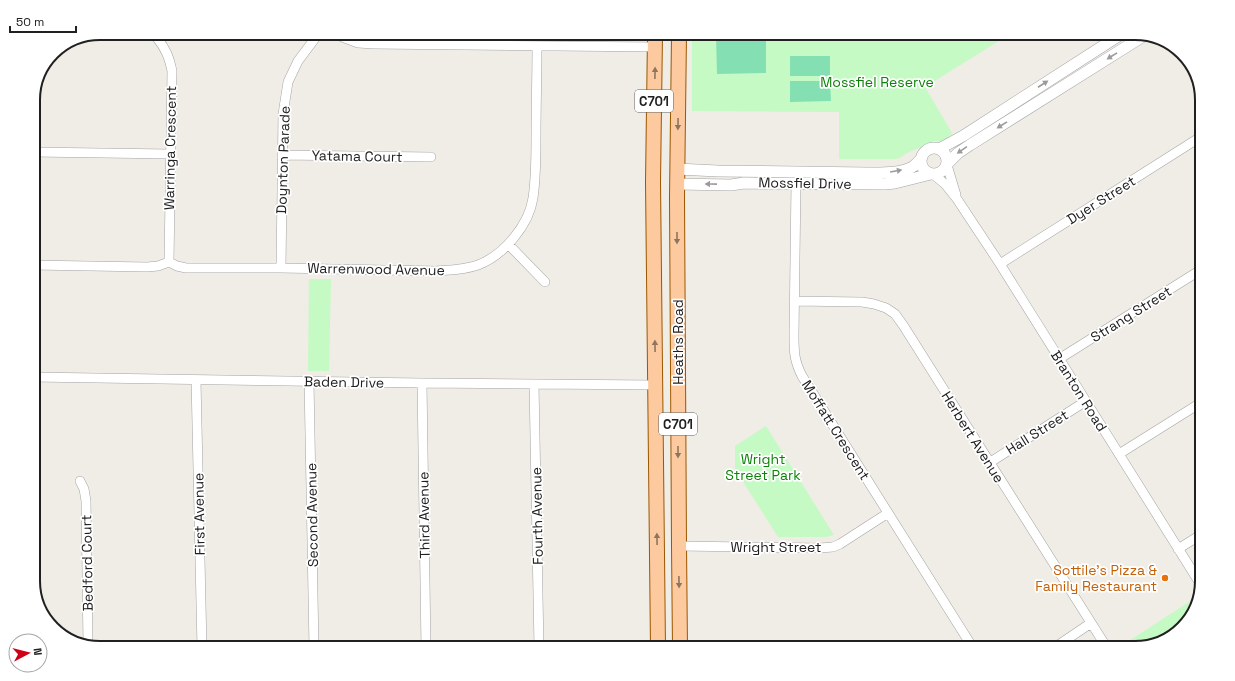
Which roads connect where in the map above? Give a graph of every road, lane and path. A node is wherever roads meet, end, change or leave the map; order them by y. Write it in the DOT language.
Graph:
graph roads {
  1 [pos="158,40"];
  2 [pos="314,40"];
  3 [pos="352,40"];
  4 [pos="473,40"];
  5 [pos="1112,40"];
  6 [pos="1137,40"];
  7 [pos="655,41"];
  8 [pos="679,41"];
  9 [pos="537,46"];
  10 [pos="1195,140"];
  11 [pos="939,149"];
  12 [pos="40,152"];
  13 [pos="170,154"];
  14 [pos="282,155"];
  15 [pos="431,157"];
  16 [pos="921,160"];
  17 [pos="947,164"];
  18 [pos="654,167"];
  19 [pos="677,169"];
  20 [pos="933,174"];
  21 [pos="796,178"];
  22 [pos="654,182"];
  23 [pos="677,184"];
  24 [pos="957,199"];
  25 [pos="508,244"];
  26 [pos="169,262"];
  27 [pos="1000,264"];
  28 [pos="40,265"];
  29 [pos="281,268"];
  30 [pos="1195,274"];
  31 [pos="545,282"];
  32 [pos="794,301"];
  33 [pos="1059,359"];
  34 [pos="40,377"];
  35 [pos="196,380"];
  36 [pos="309,381"];
  37 [pos="422,383"];
  38 [pos="534,384"];
  39 [pos="655,385"];
  40 [pos="1086,401"];
  41 [pos="1195,406"];
  42 [pos="1119,454"];
  43 [pos="989,463"];
  44 [pos="80,481"];
  45 [pos="888,513"];
  46 [pos="1195,538"];
  47 [pos="679,546"];
  48 [pos="1178,549"];
  49 [pos="1195,575"];
  50 [pos="1091,624"];
  51 [pos="88,640"];
  52 [pos="202,641"];
  53 [pos="314,641"];
  54 [pos="426,641"];
  55 [pos="539,641"];
  56 [pos="658,641"];
  57 [pos="680,641"];
  58 [pos="969,641"];
  59 [pos="1065,641"];
  60 [pos="1102,641"];
  1 -- 13 [label="street, Warringa Crescent"];
  2 -- 14 [label="street, Doynton Parade"];
  3 -- 4 [label="street"];
  4 -- 9 [label="street"];
  11 -- 5 [label="street, one-way"];
  6 -- 17 [label="street, one-way"];
  7 -- 8 [label="main road"];
  7 -- 9 [label="street"];
  18 -- 7 [label="main road, Heaths Road / C701, one-way"];
  8 -- 19 [label="main road, Heaths Road / C701, one-way"];
  9 -- 25 [label="street, Warrenwood Avenue"];
  10 -- 27 [label="street, Dyer Street"];
  11 -- 16 [label="street"];
  11 -- 17 [label="street"];
  12 -- 13 [label="street"];
  13 -- 26 [label="street, Warringa Crescent"];
  14 -- 15 [label="street, Yatama Court"];
  14 -- 29 [label="street, Doynton Parade"];
  16 -- 20 [label="street"];
  21 -- 16 [label="street, Mossfiel Drive, one-way"];
  17 -- 20 [label="street"];
  17 -- 24 [label="street, Branton Road"];
  18 -- 19 [label="main road"];
  18 -- 22 [label="main road, Heaths Road / C701"];
  19 -- 21 [label="street, Mossfiel Drive"];
  19 -- 23 [label="main road, Heaths Road / C701"];
  20 -- 21 [label="street, Mossfiel Drive"];
  20 -- 24 [label="street, Branton Road"];
  21 -- 23 [label="street, Mossfiel Drive, one-way"];
  21 -- 32 [label="street, Moffatt Crescent"];
  22 -- 23 [label="main road"];
  39 -- 22 [label="main road, Heaths Road / C701, one-way"];
  23 -- 47 [label="main road, Heaths Road / C701, one-way"];
  24 -- 27 [label="street, Branton Road"];
  25 -- 29 [label="street, Warrenwood Avenue"];
  25 -- 31 [label="street"];
  26 -- 28 [label="street"];
  26 -- 29 [label="street, Warrenwood Avenue"];
  27 -- 33 [label="street, Branton Road"];
  30 -- 33 [label="street, Strang Street"];
  32 -- 43 [label="street, Herbert Avenue"];
  32 -- 45 [label="street, Moffatt Crescent"];
  33 -- 40 [label="street, Branton Road"];
  34 -- 35 [label="street, Baden Drive"];
  35 -- 36 [label="street, Baden Drive"];
  35 -- 52 [label="street, First Avenue"];
  36 -- 37 [label="street, Baden Drive"];
  36 -- 53 [label="street, Second Avenue"];
  37 -- 38 [label="street, Baden Drive"];
  37 -- 54 [label="street, Third Avenue"];
  38 -- 39 [label="street, Baden Drive"];
  38 -- 55 [label="street, Fourth Avenue"];
  56 -- 39 [label="main road, Heaths Road / C701, one-way"];
  40 -- 42 [label="street, Branton Road"];
  40 -- 43 [label="street, Hall Street"];
  41 -- 42 [label="street"];
  42 -- 48 [label="street, Branton Road"];
  43 -- 50 [label="street, Herbert Avenue"];
  44 -- 51 [label="street, Bedford Court"];
  45 -- 47 [label="street, Wright Street"];
  45 -- 58 [label="street, Moffatt Crescent"];
  46 -- 48 [label="street"];
  47 -- 57 [label="main road, Heaths Road / C701, one-way"];
  48 -- 49 [label="street, Branton Road"];
  50 -- 59 [label="street"];
  50 -- 60 [label="street, Herbert Avenue"];
}
